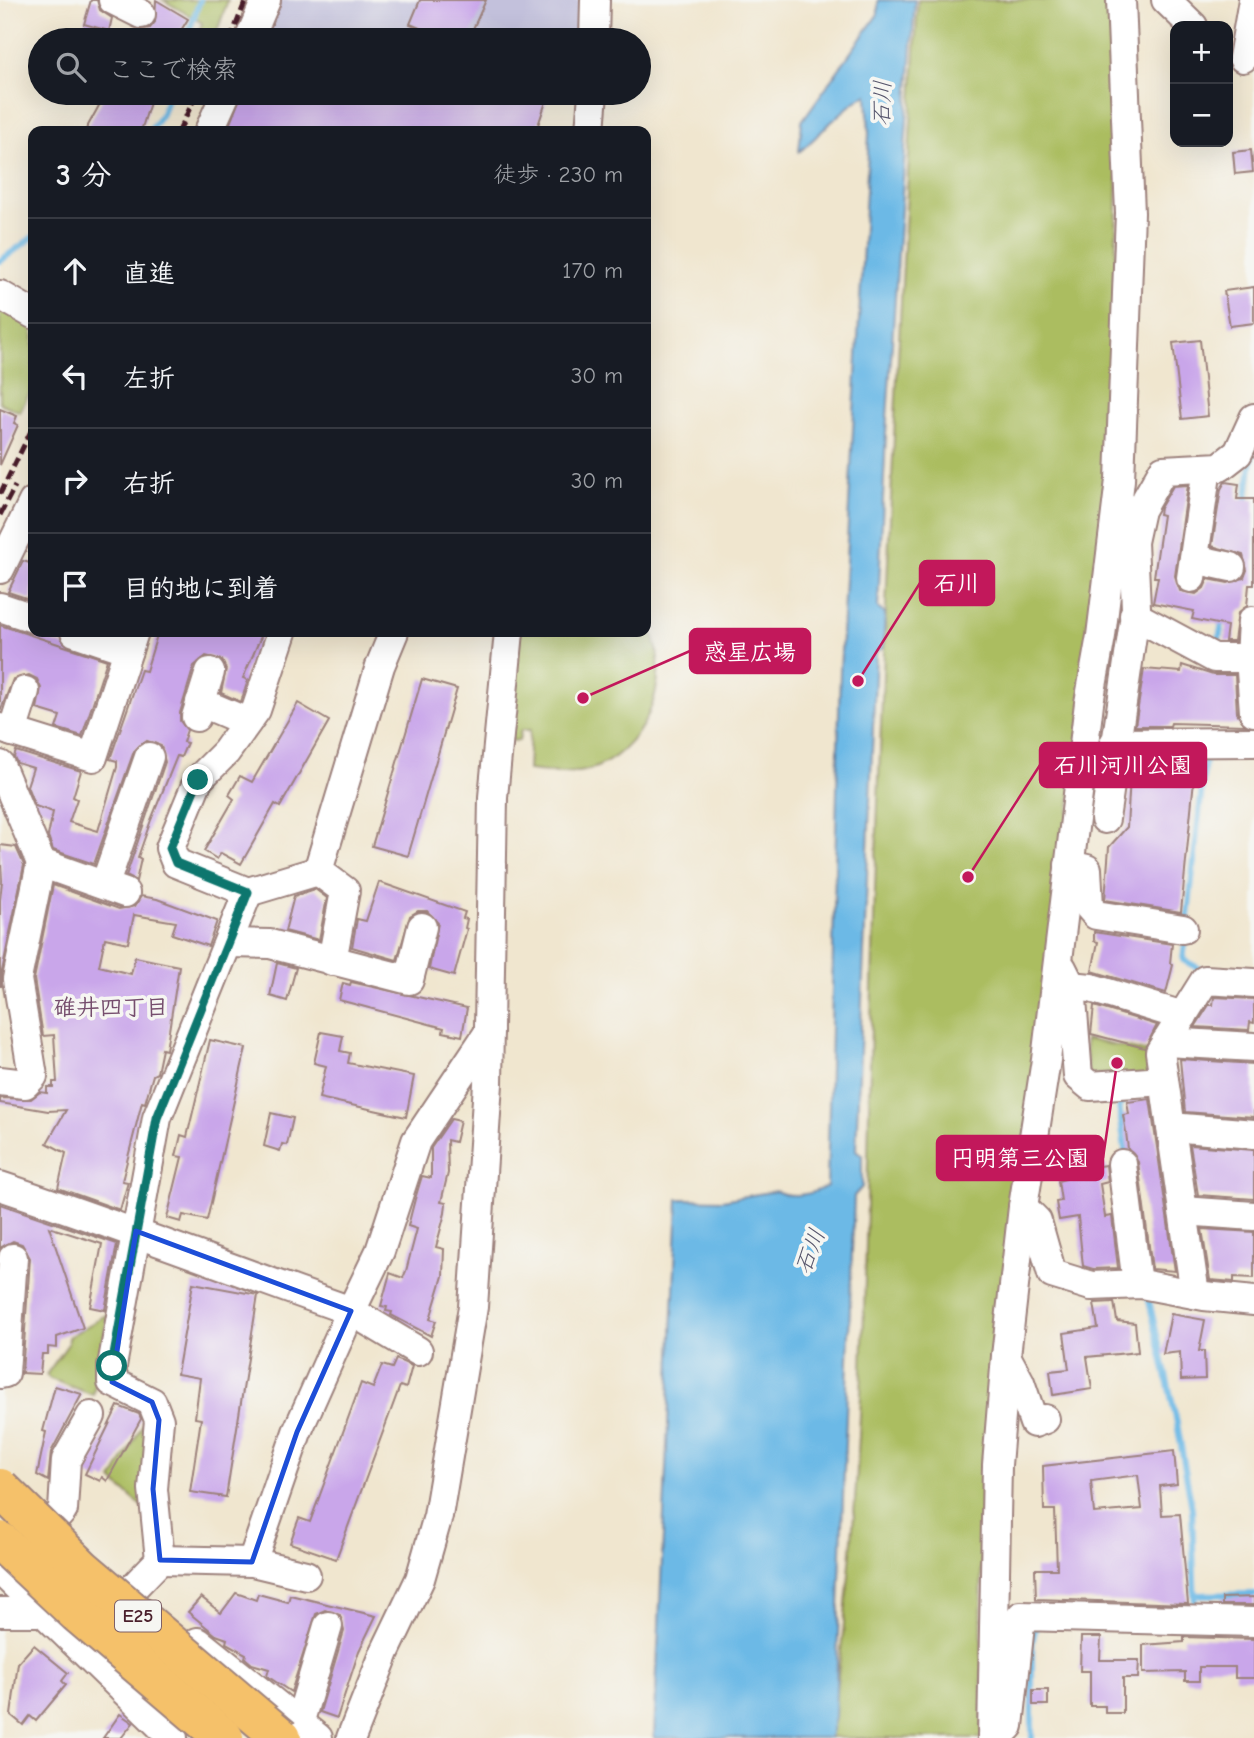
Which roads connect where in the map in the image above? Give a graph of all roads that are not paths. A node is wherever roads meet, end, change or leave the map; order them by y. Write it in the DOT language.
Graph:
graph roads {
  1 [pos="113,0"];
  2 [pos="266,0"];
  3 [pos="595,0"];
  4 [pos="1121,0"];
  5 [pos="1166,0"];
  6 [pos="1253,0"];
  7 [pos="141,14"];
  8 [pos="1188,21"];
  9 [pos="254,28"];
  10 [pos="594,28"];
  11 [pos="1242,58"];
  12 [pos="221,105"];
  13 [pos="592,105"];
  14 [pos="211,126"];
  15 [pos="590,126"];
  16 [pos="0,295"];
  17 [pos="28,311"];
  18 [pos="1254,418"];
  19 [pos="1207,468"];
  20 [pos="28,513"];
  21 [pos="1123,542"];
  22 [pos="1231,567"];
  23 [pos="0,569"];
  24 [pos="0,607"];
  25 [pos="1134,615"];
  26 [pos="28,616"];
  27 [pos="1252,621"];
  28 [pos="106,637"];
  29 [pos="280,637"];
  30 [pos="392,637"];
  31 [pos="508,637"];
  32 [pos="131,641"];
  33 [pos="1250,658"];
  34 [pos="210,671"];
  35 [pos="25,691"];
  36 [pos="1254,712"];
  37 [pos="247,722"];
  38 [pos="6,730"];
  39 [pos="1254,742"];
  40 [pos="1114,743"];
  41 [pos="149,757"];
  42 [pos="0,765"];
  43 [pos="1105,819"];
  44 [pos="41,863"];
  45 [pos="1069,865"];
  46 [pos="318,871"];
  47 [pos="248,892"];
  48 [pos="422,927"];
  49 [pos="1183,929"];
  50 [pos="229,943"];
  51 [pos="1058,959"];
  52 [pos="332,961"];
  53 [pos="1254,983"];
  54 [pos="1071,986"];
  55 [pos="1183,1016"];
  56 [pos="489,1032"];
  57 [pos="1166,1042"];
  58 [pos="1254,1047"];
  59 [pos="0,1081"];
  60 [pos="1164,1081"];
  61 [pos="1171,1127"];
  62 [pos="1254,1134"];
  63 [pos="1122,1164"];
  64 [pos="0,1186"];
  65 [pos="1023,1207"];
  66 [pos="1183,1211"];
  67 [pos="1254,1216"];
  68 [pos="136,1231"];
  69 [pos="13,1258"];
  70 [pos="1137,1284"];
  71 [pos="1195,1294"];
  72 [pos="1254,1301"];
  73 [pos="351,1311"];
  74 [pos="418,1351"];
  75 [pos="1006,1356"];
  76 [pos="0,1374"];
  77 [pos="91,1416"];
  78 [pos="1045,1419"];
  79 [pos="0,1466"];
  80 [pos="0,1488"];
  81 [pos="55,1518"];
  82 [pos="0,1541"];
  83 [pos="160,1560"];
  84 [pos="252,1562"];
  85 [pos="0,1570"];
  86 [pos="306,1575"];
  87 [pos="131,1590"];
  88 [pos="0,1612"];
  89 [pos="43,1612"];
  90 [pos="1254,1622"];
  91 [pos="328,1626"];
  92 [pos="300,1733"];
  93 [pos="173,1738"];
  94 [pos="224,1738"];
  95 [pos="351,1738"];
  96 [pos="994,1738"];
  1 -- 7 [label="street"];
  2 -- 9 [label="street"];
  3 -- 10 [label="street"];
  4 -- 21 [label="street"];
  5 -- 8 [label="street"];
  6 -- 11 [label="street"];
  12 -- 14 [label="street"];
  13 -- 15 [label="street"];
  16 -- 17 [label="street"];
  18 -- 19 [label="street"];
  19 -- 21 [label="street"];
  19 -- 22 [label="street"];
  20 -- 23 [label="street"];
  21 -- 25 [label="street"];
  21 -- 45 [label="street"];
  24 -- 26 [label="street"];
  25 -- 33 [label="street"];
  25 -- 40 [label="street"];
  27 -- 33 [label="street"];
  28 -- 32 [label="street"];
  29 -- 37 [label="street"];
  30 -- 46 [label="street"];
  31 -- 56 [label="street"];
  32 -- 38 [label="street"];
  33 -- 36 [label="street"];
  34 -- 37 [label="street"];
  35 -- 38 [label="street"];
  37 -- 47 [label="street"];
  39 -- 40 [label="street"];
  40 -- 43 [label="street"];
  41 -- 44 [label="street"];
  42 -- 44 [label="street"];
  44 -- 59 [label="street"];
  45 -- 49 [label="street"];
  45 -- 51 [label="street"];
  46 -- 47 [label="street"];
  46 -- 52 [label="street"];
  47 -- 50 [label="street"];
  48 -- 52 [label="street"];
  50 -- 52 [label="street"];
  50 -- 68 [label="street"];
  51 -- 54 [label="street"];
  51 -- 65 [label="street"];
  53 -- 55 [label="street"];
  54 -- 55 [label="street"];
  54 -- 60 [label="street"];
  55 -- 57 [label="street"];
  56 -- 73 [label="street"];
  56 -- 95 [label="street"];
  57 -- 58 [label="street"];
  57 -- 60 [label="street"];
  60 -- 61 [label="street"];
  61 -- 62 [label="street"];
  61 -- 66 [label="street"];
  63 -- 70 [label="street"];
  64 -- 68 [label="street"];
  65 -- 70 [label="street"];
  65 -- 75 [label="street"];
  66 -- 67 [label="street"];
  66 -- 71 [label="street"];
  68 -- 73 [label="street"];
  68 -- 83 [label="street"];
  69 -- 76 [label="street"];
  70 -- 71 [label="street"];
  71 -- 72 [label="street"];
  73 -- 74 [label="street"];
  73 -- 84 [label="street"];
  75 -- 78 [label="street"];
  75 -- 96 [label="street"];
  77 -- 81 [label="street"];
  79 -- 81 [label="street"];
  80 -- 92 [label="highway, E25, bridge"];
  81 -- 87 [label="street"];
  82 -- 94 [label="highway, E25, bridge"];
  83 -- 84 [label="street"];
  83 -- 87 [label="street"];
  84 -- 86 [label="street"];
  85 -- 89 [label="street"];
  87 -- 89 [label="street"];
  87 -- 92 [label="street"];
  88 -- 89 [label="street"];
  89 -- 93 [label="street"];
  90 -- 96 [label="street"];
  91 -- 92 [label="street"];
}
